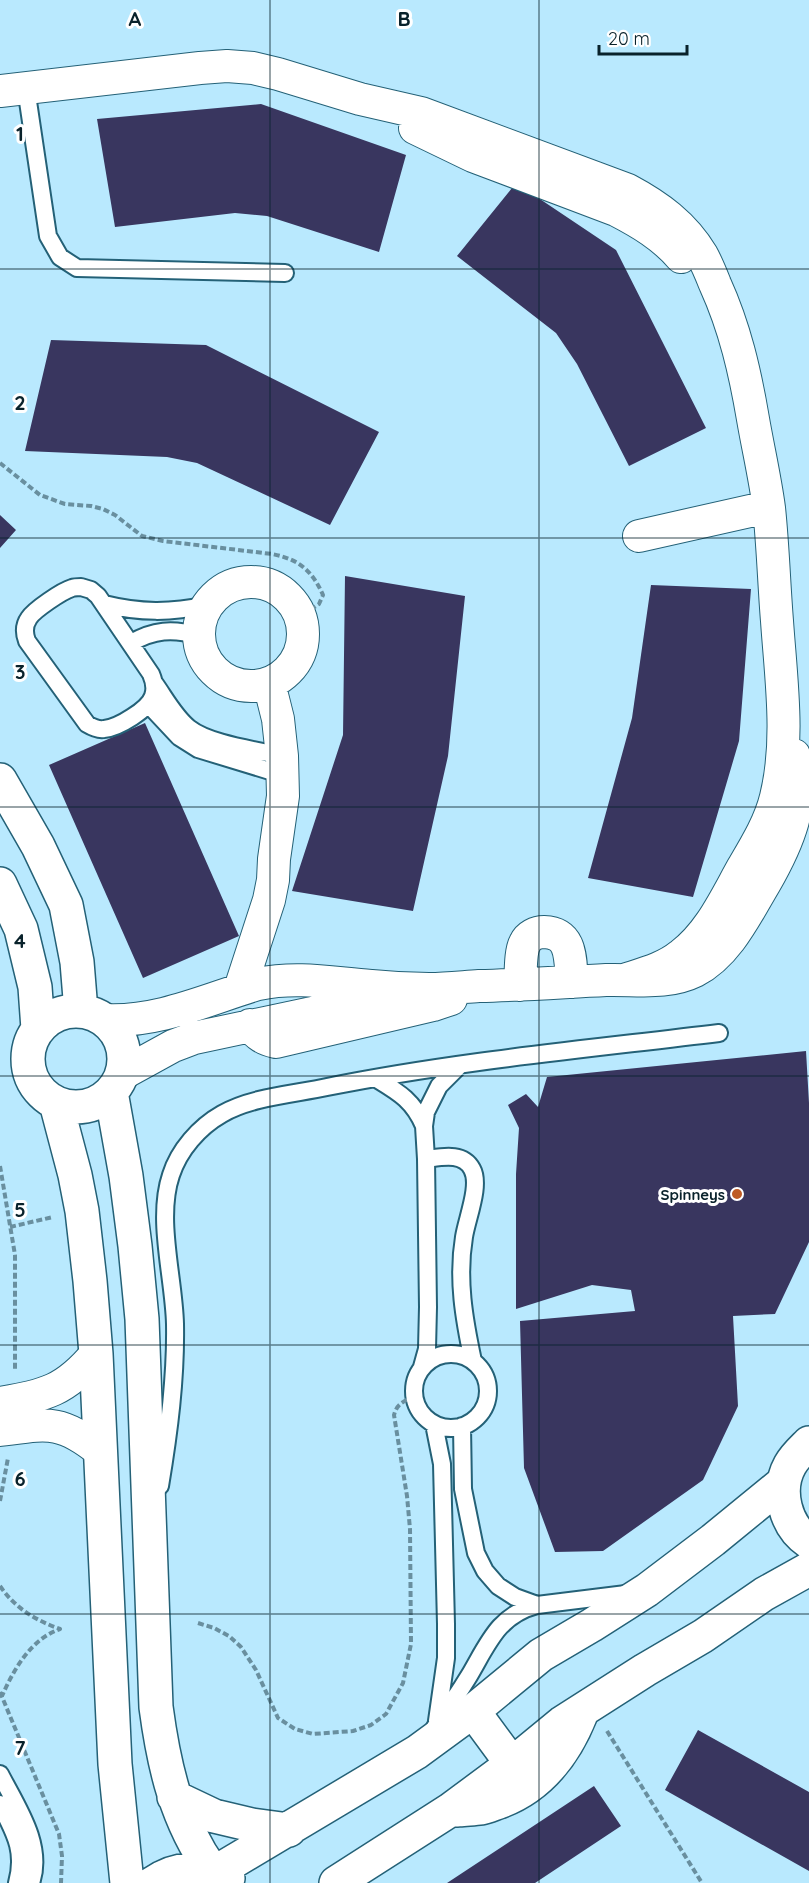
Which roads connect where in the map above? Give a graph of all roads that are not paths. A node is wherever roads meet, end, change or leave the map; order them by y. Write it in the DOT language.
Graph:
graph roads {
  1 [pos="13,89"];
  2 [pos="285,273"];
  3 [pos="768,507"];
  4 [pos="639,536"];
  5 [pos="104,604"];
  6 [pos="207,605"];
  7 [pos="198,636"];
  8 [pos="130,643"];
  9 [pos="269,683"];
  10 [pos="155,684"];
  11 [pos="149,705"];
  12 [pos="283,765"];
  13 [pos="0,780"];
  14 [pos="0,884"];
  15 [pos="256,939"];
  16 [pos="276,980"];
  17 [pos="572,982"];
  18 [pos="520,985"];
  19 [pos="470,987"];
  20 [pos="240,989"];
  21 [pos="433,989"];
  22 [pos="93,1016"];
  23 [pos="284,1018"];
  24 [pos="250,1026"];
  25 [pos="38,1029"];
  26 [pos="718,1033"];
  27 [pos="460,1065"];
  28 [pos="375,1078"];
  29 [pos="116,1083"];
  30 [pos="56,1103"];
  31 [pos="424,1126"];
  32 [pos="426,1159"];
  33 [pos="96,1354"];
  34 [pos="473,1361"];
  35 [pos="422,1367"];
  36 [pos="7,1416"];
  37 [pos="434,1424"];
  38 [pos="462,1426"];
  39 [pos="809,1443"];
  40 [pos="99,1450"];
  41 [pos="784,1482"];
  42 [pos="809,1542"];
  43 [pos="150,1546"];
  44 [pos="809,1569"];
  45 [pos="647,1590"];
  46 [pos="537,1605"];
  47 [pos="586,1707"];
  48 [pos="473,1711"];
  49 [pos="436,1725"];
  50 [pos="417,1752"];
  51 [pos="512,1764"];
  52 [pos="0,1774"];
  53 [pos="174,1797"];
  54 [pos="0,1804"];
  55 [pos="450,1810"];
  56 [pos="289,1830"];
  57 [pos="222,1875"];
  58 [pos="17,1883"];
  59 [pos="31,1883"];
  60 [pos="127,1883"];
  61 [pos="153,1883"];
  62 [pos="336,1883"];
  1 -- 2 [label="lane"];
  1 -- 3 [label="street"];
  3 -- 4 [label="street"];
  3 -- 17 [label="street"];
  5 -- 6 [label="lane"];
  5 -- 8 [label="lane"];
  5 -- 11 [label="lane"];
  6 -- 7 [label="street"];
  6 -- 9 [label="street"];
  7 -- 8 [label="lane"];
  7 -- 9 [label="street"];
  8 -- 10 [label="lane"];
  9 -- 12 [label="street"];
  10 -- 11 [label="lane"];
  10 -- 12 [label="lane"];
  11 -- 12 [label="lane"];
  12 -- 15 [label="street"];
  13 -- 22 [label="street"];
  14 -- 25 [label="street"];
  15 -- 16 [label="street"];
  15 -- 20 [label="street"];
  16 -- 20 [label="street"];
  16 -- 21 [label="street"];
  16 -- 23 [label="street"];
  17 -- 18 [label="street"];
  17 -- 18 [label="street"];
  18 -- 19 [label="street"];
  19 -- 21 [label="street"];
  19 -- 24 [label="street"];
  20 -- 22 [label="street"];
  21 -- 23 [label="street"];
  22 -- 25 [label="street"];
  22 -- 29 [label="street"];
  23 -- 24 [label="street"];
  24 -- 29 [label="street"];
  25 -- 30 [label="street"];
  26 -- 27 [label="lane"];
  27 -- 28 [label="lane"];
  27 -- 31 [label="lane"];
  28 -- 31 [label="lane"];
  28 -- 43 [label="lane"];
  29 -- 30 [label="street"];
  29 -- 43 [label="street"];
  30 -- 33 [label="street"];
  31 -- 32 [label="lane"];
  32 -- 34 [label="lane"];
  32 -- 35 [label="lane"];
  33 -- 36 [label="street"];
  33 -- 40 [label="street"];
  34 -- 35 [label="lane"];
  34 -- 38 [label="lane"];
  35 -- 37 [label="lane"];
  36 -- 40 [label="street"];
  37 -- 38 [label="lane"];
  37 -- 49 [label="lane"];
  38 -- 46 [label="lane"];
  39 -- 41 [label="street"];
  40 -- 60 [label="street"];
  41 -- 42 [label="street"];
  41 -- 45 [label="street"];
  43 -- 53 [label="street"];
  44 -- 47 [label="street"];
  45 -- 46 [label="lane"];
  45 -- 48 [label="street"];
  46 -- 49 [label="lane"];
  47 -- 51 [label="street"];
  47 -- 55 [label="street"];
  48 -- 50 [label="street"];
  48 -- 51 [label="street"];
  49 -- 50 [label="lane"];
  50 -- 56 [label="street"];
  51 -- 55 [label="street"];
  52 -- 59 [label="lane"];
  53 -- 56 [label="street"];
  53 -- 57 [label="street"];
  54 -- 58 [label="lane"];
  55 -- 62 [label="street"];
  56 -- 57 [label="street"];
  57 -- 61 [label="street"];
}
